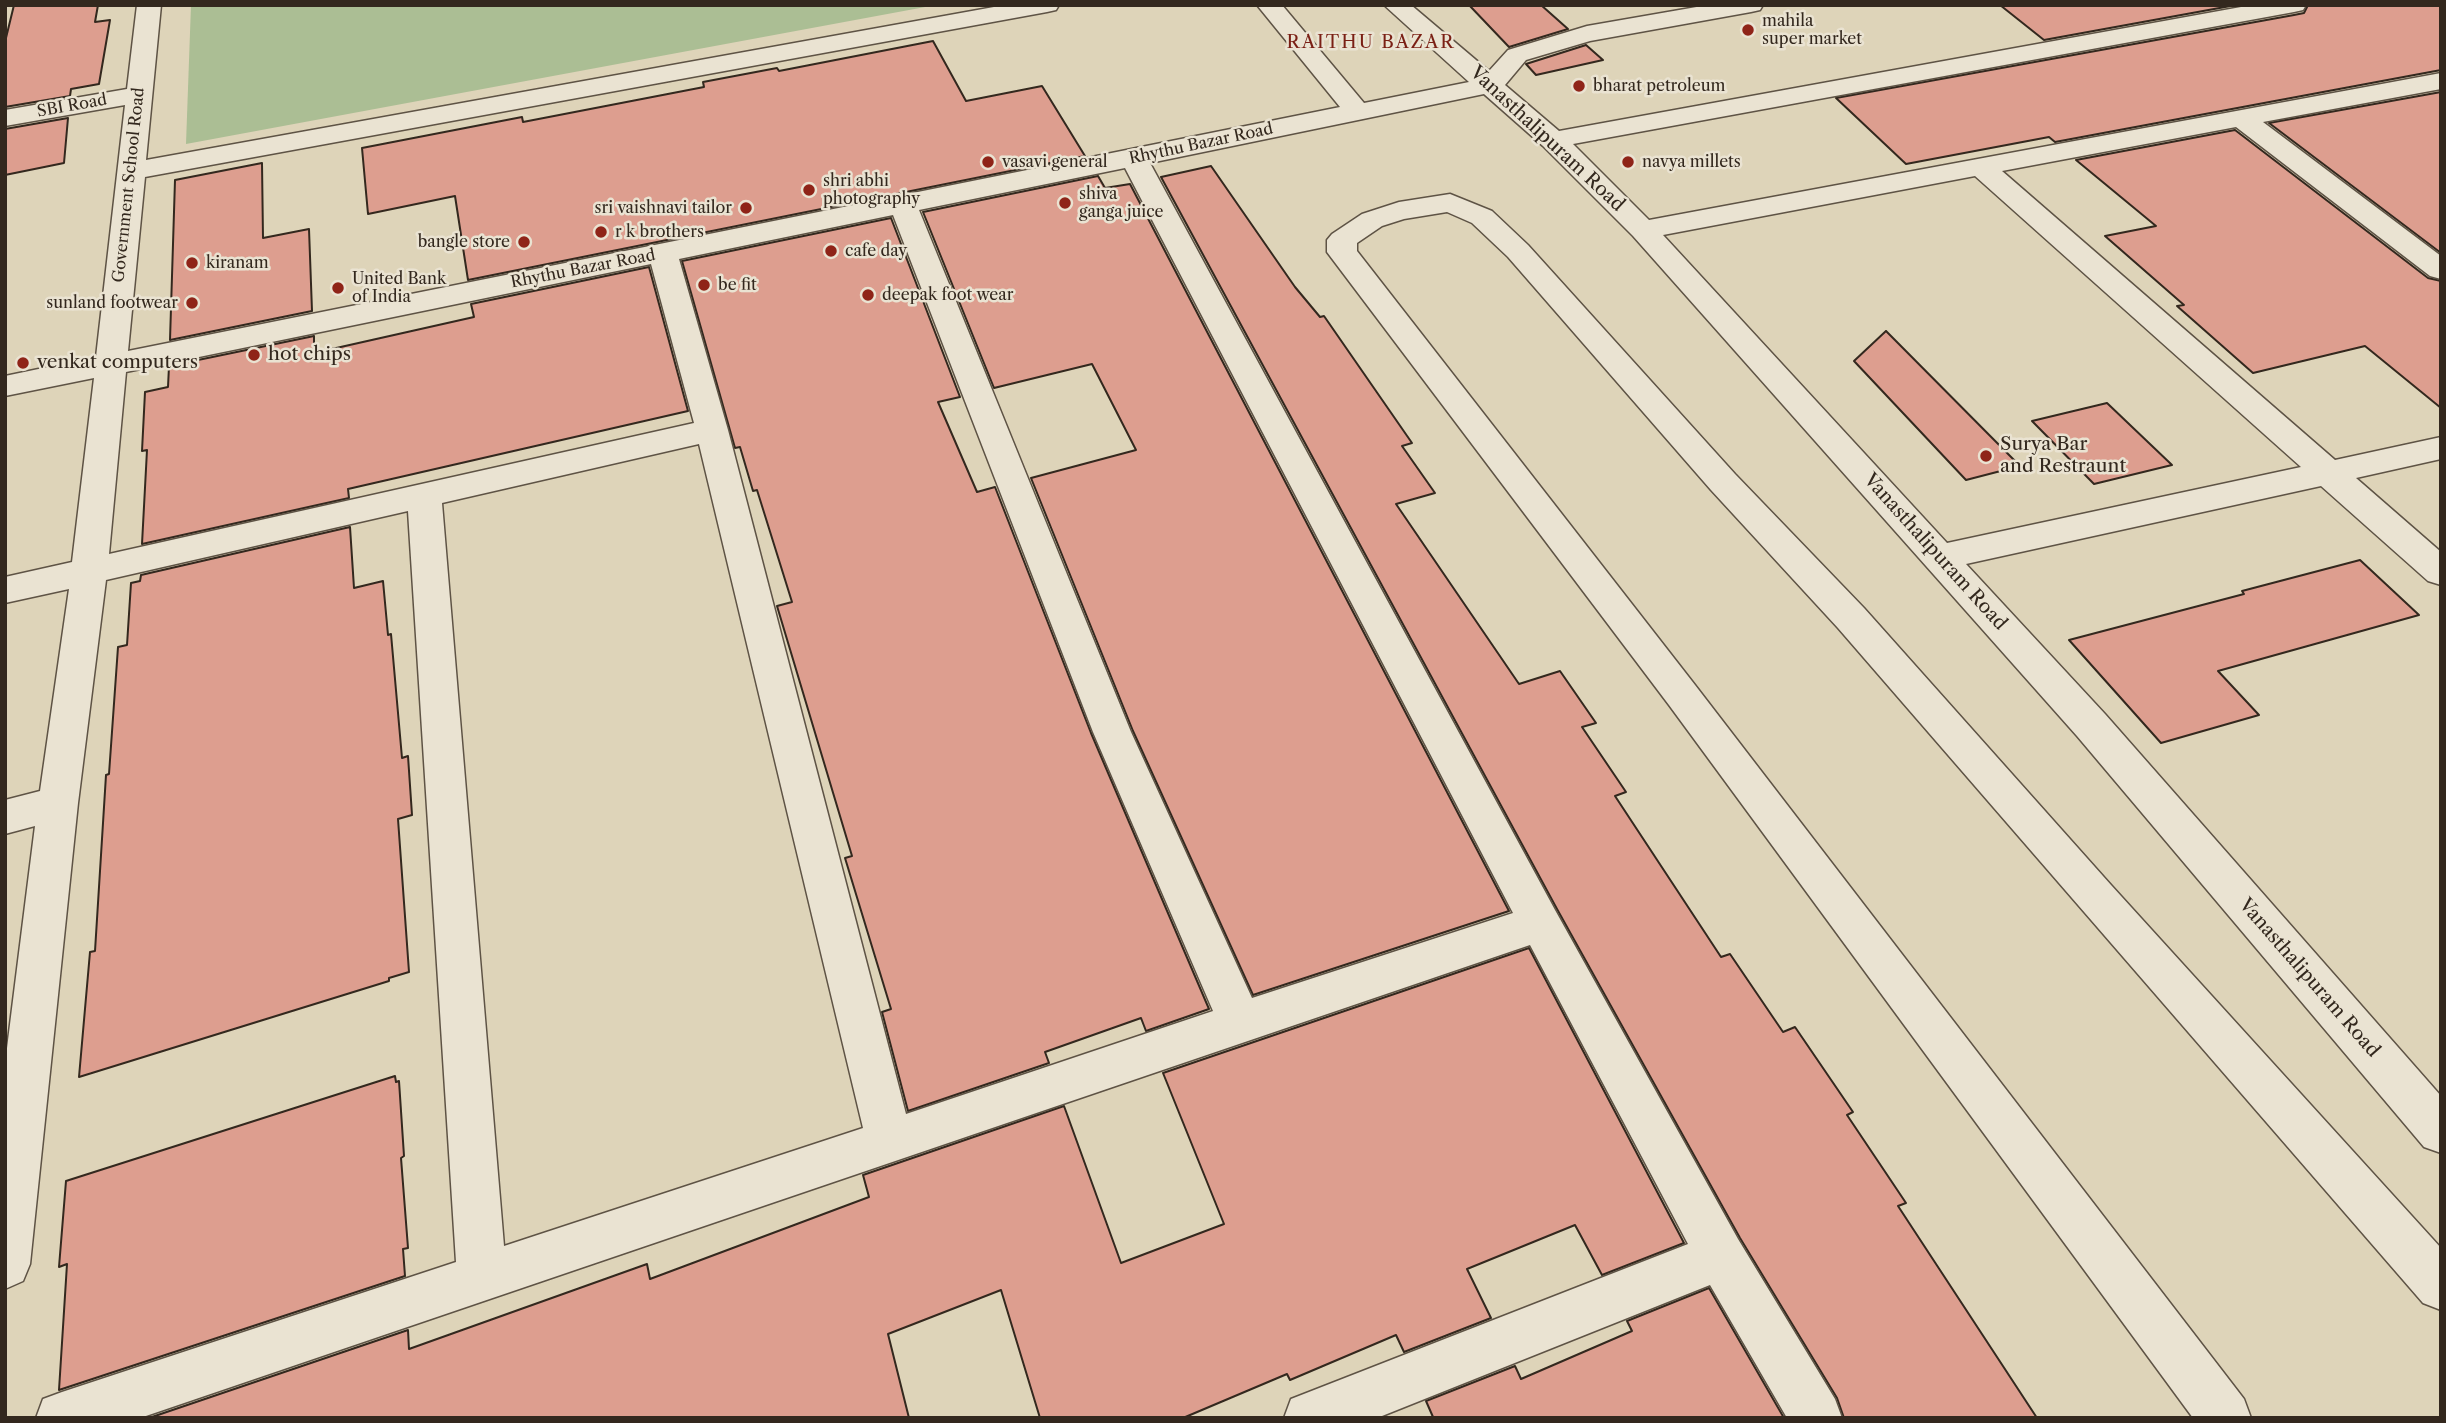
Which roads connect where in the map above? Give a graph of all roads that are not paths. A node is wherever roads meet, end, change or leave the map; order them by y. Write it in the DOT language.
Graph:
graph roads {
  1 [pos="149,5"];
  2 [pos="1047,5"];
  3 [pos="1269,5"];
  4 [pos="1396,5"];
  5 [pos="1751,5"];
  6 [pos="2294,5"];
  7 [pos="2441,80"];
  8 [pos="1491,85"];
  9 [pos="139,95"];
  10 [pos="1358,112"];
  11 [pos="5,118"];
  12 [pos="2241,118"];
  13 [pos="1553,140"];
  14 [pos="1133,158"];
  15 [pos="1981,167"];
  16 [pos="130,171"];
  17 [pos="903,204"];
  18 [pos="1643,230"];
  19 [pos="663,253"];
  20 [pos="2441,270"];
  21 [pos="110,365"];
  22 [pos="5,386"];
  23 [pos="712,430"];
  24 [pos="2441,448"];
  25 [pos="2330,472"];
  26 [pos="424,495"];
  27 [pos="1940,557"];
  28 [pos="89,571"];
  29 [pos="2441,572"];
  30 [pos="5,590"];
  31 [pos="58,803"];
  32 [pos="5,817"];
  33 [pos="1540,923"];
  34 [pos="20,1013"];
  35 [pos="1240,1021"];
  36 [pos="2441,1131"];
  37 [pos="890,1142"];
  38 [pos="6,1254"];
  39 [pos="1721,1256"];
  40 [pos="482,1278"];
  41 [pos="2441,1285"];
  42 [pos="62,1418"];
  43 [pos="1310,1418"];
  44 [pos="1816,1418"];
  45 [pos="2225,1418"];
  1 -- 9 [label="street, Government School Road"];
  2 -- 16 [label="street"];
  3 -- 10 [label="street"];
  4 -- 8 [label="street, Vanasthalipuram Road"];
  5 -- 8 [label="street"];
  6 -- 13 [label="street"];
  7 -- 12 [label="street"];
  8 -- 10 [label="street, Rhythu Bazar Road"];
  8 -- 13 [label="street, Vanasthalipuram Road"];
  9 -- 11 [label="street, SBI Road"];
  9 -- 16 [label="street, Government School Road"];
  10 -- 14 [label="street, Rhythu Bazar Road"];
  12 -- 15 [label="street"];
  12 -- 20 [label="street"];
  13 -- 18 [label="street, Vanasthalipuram Road"];
  14 -- 17 [label="street, Rhythu Bazar Road"];
  14 -- 33 [label="street"];
  15 -- 18 [label="street"];
  15 -- 25 [label="street"];
  16 -- 21 [label="street, Government School Road"];
  17 -- 19 [label="street, Rhythu Bazar Road"];
  17 -- 35 [label="street"];
  18 -- 27 [label="street, Vanasthalipuram Road"];
  19 -- 21 [label="street, Rhythu Bazar Road"];
  19 -- 23 [label="street"];
  21 -- 22 [label="street, Rhythu Bazar Road"];
  21 -- 28 [label="street, Government School Road"];
  23 -- 26 [label="street"];
  23 -- 37 [label="street"];
  24 -- 25 [label="street"];
  25 -- 27 [label="street"];
  25 -- 29 [label="street"];
  26 -- 28 [label="street"];
  26 -- 40 [label="street"];
  27 -- 36 [label="street, Vanasthalipuram Road"];
  28 -- 30 [label="street"];
  28 -- 31 [label="street, Government School Road"];
  31 -- 32 [label="street"];
  31 -- 34 [label="street, Government School Road"];
  33 -- 35 [label="street"];
  33 -- 39 [label="street"];
  34 -- 38 [label="street, Government School Road"];
  35 -- 37 [label="street"];
  37 -- 40 [label="street"];
  39 -- 43 [label="street"];
  39 -- 44 [label="street"];
  40 -- 42 [label="street"];
  41 -- 45 [label="street"];
}
